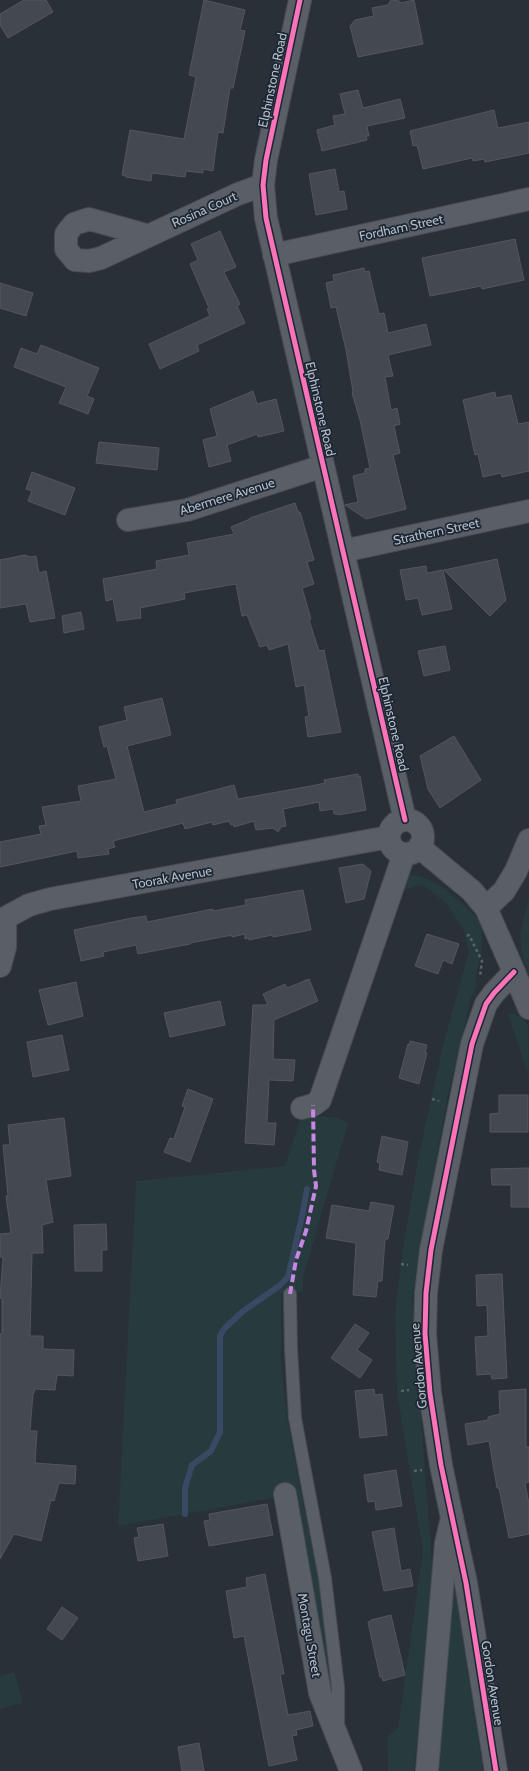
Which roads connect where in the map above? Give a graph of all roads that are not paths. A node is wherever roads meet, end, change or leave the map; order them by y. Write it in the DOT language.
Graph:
graph roads {
  1 [pos="300,0"];
  2 [pos="263,185"];
  3 [pos="529,199"];
  4 [pos="146,235"];
  5 [pos="274,255"];
  6 [pos="323,466"];
  7 [pos="529,511"];
  8 [pos="128,520"];
  9 [pos="343,551"];
  10 [pos="405,820"];
  11 [pos="389,837"];
  12 [pos="529,840"];
  13 [pos="411,850"];
  14 [pos="486,908"];
  15 [pos="3,919"];
  16 [pos="0,966"];
  17 [pos="514,972"];
  18 [pos="529,1008"];
  19 [pos="302,1108"];
  20 [pos="290,1294"];
  21 [pos="285,1494"];
  22 [pos="452,1518"];
  23 [pos="339,1741"];
  24 [pos="351,1771"];
  25 [pos="427,1771"];
  26 [pos="496,1771"];
  1 -- 2 [label="street, Elphinstone Road"];
  2 -- 4 [label="street, Rosina Court"];
  2 -- 5 [label="street, Elphinstone Road"];
  3 -- 5 [label="street, Fordham Street"];
  5 -- 6 [label="street, Elphinstone Road"];
  6 -- 8 [label="street, Abermere Avenue"];
  6 -- 9 [label="street, Elphinstone Road"];
  7 -- 9 [label="street, Strathern Street"];
  9 -- 10 [label="street, Elphinstone Road"];
  10 -- 11 [label="street"];
  10 -- 13 [label="street"];
  11 -- 13 [label="street"];
  11 -- 15 [label="street, Toorak Avenue"];
  12 -- 14 [label="street"];
  13 -- 14 [label="street"];
  13 -- 19 [label="street"];
  14 -- 17 [label="street"];
  15 -- 16 [label="street, Toorak Avenue"];
  17 -- 18 [label="street"];
  17 -- 22 [label="street, Gordon Avenue"];
  20 -- 23 [label="lane"];
  21 -- 23 [label="street, Montagu Street"];
  22 -- 25 [label="street"];
  22 -- 26 [label="street, Gordon Avenue"];
  23 -- 24 [label="street, Montagu Street"];
}
